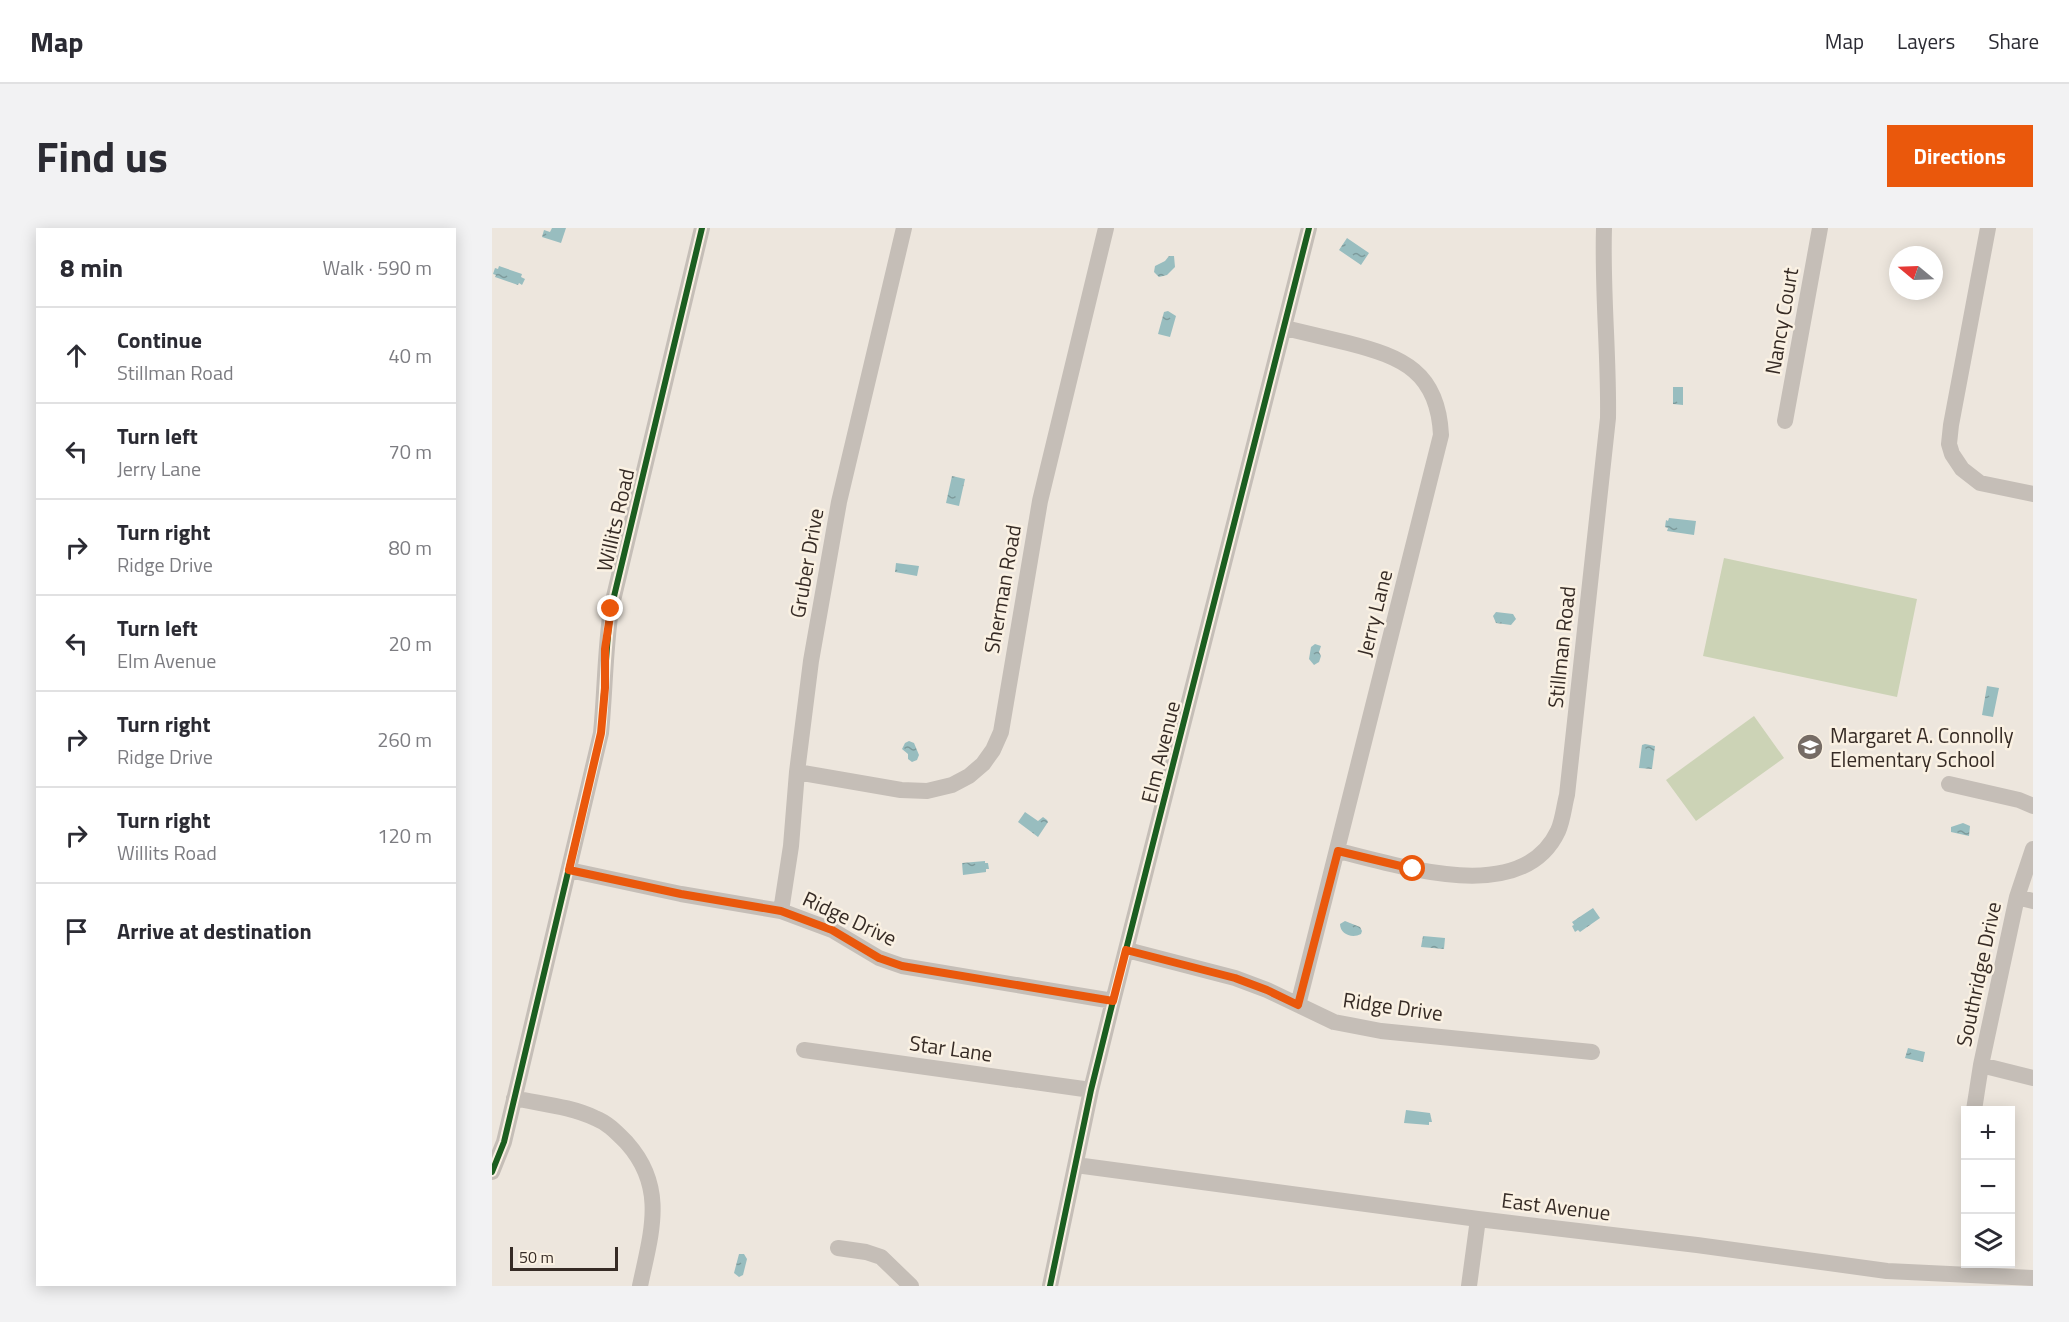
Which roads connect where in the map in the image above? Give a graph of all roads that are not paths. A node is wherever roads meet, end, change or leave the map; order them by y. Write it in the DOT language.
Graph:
graph roads {
  1 [pos="702,228"];
  2 [pos="904,228"];
  3 [pos="1106,228"];
  4 [pos="1310,228"];
  5 [pos="1604,228"];
  6 [pos="1820,228"];
  7 [pos="1988,228"];
  8 [pos="1285,328"];
  9 [pos="1785,421"];
  10 [pos="2033,494"];
  11 [pos="797,772"];
  12 [pos="1950,784"];
  13 [pos="2033,806"];
  14 [pos="2033,849"];
  15 [pos="1338,851"];
  16 [pos="569,870"];
  17 [pos="2025,899"];
  18 [pos="781,911"];
  19 [pos="1126,950"];
  20 [pos="1113,1001"];
  21 [pos="1298,1005"];
  22 [pos="804,1050"];
  23 [pos="1592,1052"];
  24 [pos="1981,1065"];
  25 [pos="2033,1078"];
  26 [pos="1092,1090"];
  27 [pos="514,1098"];
  28 [pos="1975,1106"];
  29 [pos="1076,1165"];
  30 [pos="492,1172"];
  31 [pos="1478,1219"];
  32 [pos="838,1248"];
  33 [pos="2006,1270"];
  34 [pos="2033,1278"];
  35 [pos="640,1286"];
  36 [pos="911,1286"];
  37 [pos="1050,1286"];
  38 [pos="1469,1286"];
  1 -- 16 [label="street, Willits Road"];
  2 -- 11 [label="street, Gruber Drive"];
  3 -- 11 [label="street, Sherman Road"];
  4 -- 8 [label="street, Elm Avenue"];
  5 -- 15 [label="street, Stillman Road"];
  6 -- 9 [label="street, Nancy Court"];
  7 -- 10 [label="street"];
  8 -- 15 [label="street, Jerry Lane"];
  8 -- 19 [label="street, Elm Avenue"];
  11 -- 18 [label="street, Gruber Drive"];
  12 -- 13 [label="street"];
  14 -- 17 [label="street, Southridge Drive"];
  15 -- 21 [label="street, Jerry Lane"];
  16 -- 18 [label="street, Ridge Drive"];
  16 -- 27 [label="street, Willits Road"];
  17 -- 24 [label="street, Southridge Drive"];
  18 -- 20 [label="street, Ridge Drive"];
  19 -- 20 [label="street, Elm Avenue"];
  19 -- 21 [label="street, Ridge Drive"];
  20 -- 26 [label="street, Elm Avenue"];
  21 -- 23 [label="street, Ridge Drive"];
  22 -- 26 [label="street, Star Lane"];
  24 -- 25 [label="street"];
  24 -- 28 [label="street, Southridge Drive"];
  26 -- 29 [label="street, Elm Avenue"];
  27 -- 30 [label="street, Willits Road"];
  27 -- 35 [label="street"];
  29 -- 31 [label="street, East Avenue"];
  29 -- 37 [label="street, Elm Avenue"];
  31 -- 33 [label="street, East Avenue"];
  31 -- 38 [label="street"];
  32 -- 36 [label="street"];
  33 -- 34 [label="street, East Avenue"];
}
